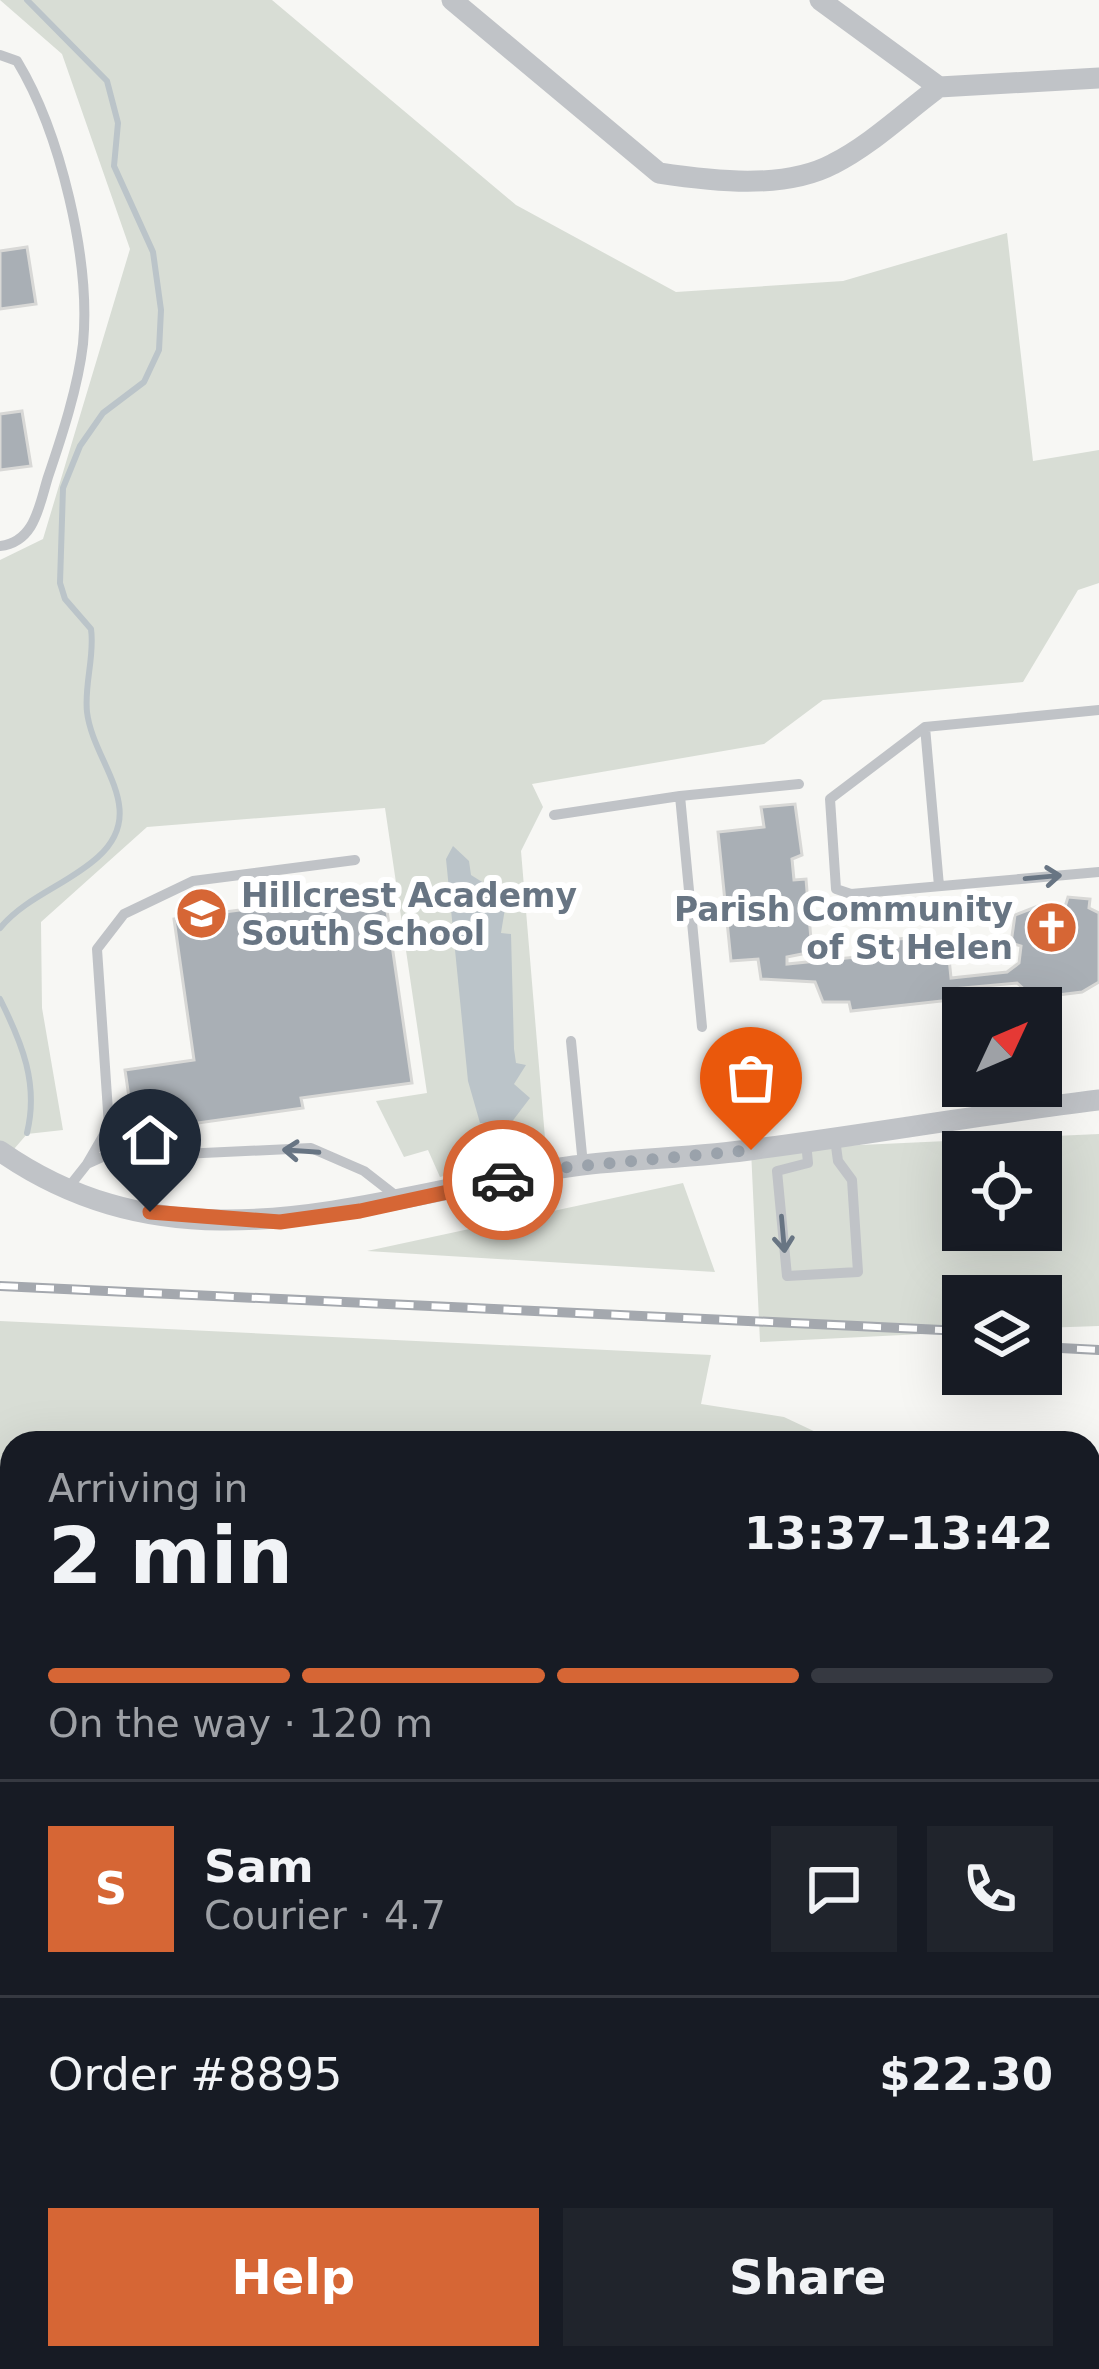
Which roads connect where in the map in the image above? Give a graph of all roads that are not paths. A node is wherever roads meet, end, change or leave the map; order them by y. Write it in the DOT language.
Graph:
graph roads {
  1 [pos="452,0"];
  2 [pos="820,0"];
  3 [pos="0,55"];
  4 [pos="1099,78"];
  5 [pos="939,87"];
  6 [pos="0,546"];
  7 [pos="1099,710"];
  8 [pos="925,727"];
  9 [pos="799,784"];
  10 [pos="680,796"];
  11 [pos="554,815"];
  12 [pos="355,860"];
  13 [pos="1099,872"];
  14 [pos="939,886"];
  15 [pos="702,1027"];
  16 [pos="572,1041"];
  17 [pos="1099,1100"];
  18 [pos="835,1137"];
  19 [pos="806,1142"];
  20 [pos="0,1150"];
  21 [pos="87,1163"];
  22 [pos="584,1165"];
  23 [pos="68,1188"];
  24 [pos="403,1202"];
  1 -- 5 [label="street"];
  2 -- 5 [label="street"];
  3 -- 6 [label="lane"];
  4 -- 5 [label="street"];
  7 -- 8 [label="lane"];
  8 -- 14 [label="lane"];
  8 -- 14 [label="lane"];
  9 -- 10 [label="lane"];
  10 -- 11 [label="lane"];
  10 -- 15 [label="lane"];
  12 -- 21 [label="lane"];
  14 -- 13 [label="lane, one-way"];
  16 -- 22 [label="lane"];
  17 -- 18 [label="street"];
  18 -- 19 [label="street"];
  19 -- 18 [label="lane, one-way"];
  19 -- 22 [label="street"];
  20 -- 23 [label="street"];
  21 -- 23 [label="lane"];
  24 -- 21 [label="lane, one-way"];
  22 -- 24 [label="street"];
  23 -- 24 [label="street"];
}
